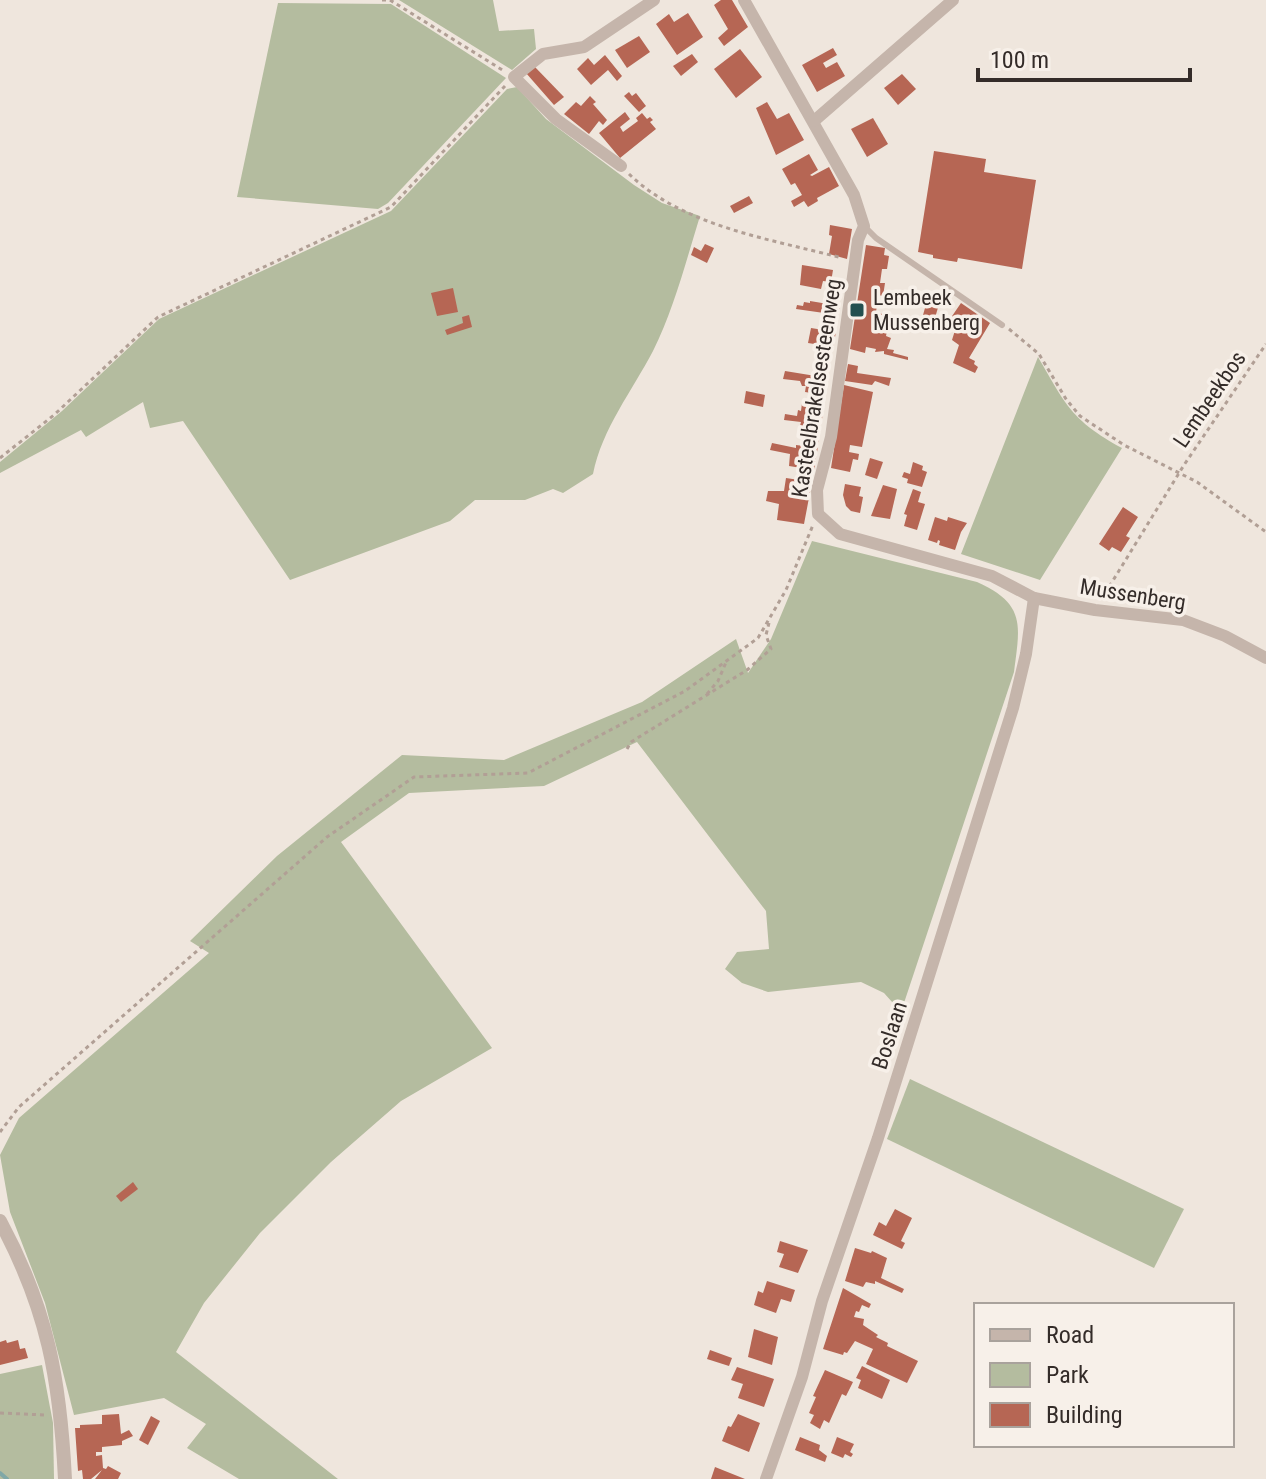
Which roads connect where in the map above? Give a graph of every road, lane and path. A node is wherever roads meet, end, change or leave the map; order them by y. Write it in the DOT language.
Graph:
graph roads {
  1 [pos="382,0"];
  2 [pos="654,0"];
  3 [pos="744,0"];
  4 [pos="953,0"];
  5 [pos="514,77"];
  6 [pos="814,121"];
  7 [pos="621,166"];
  8 [pos="864,226"];
  9 [pos="855,262"];
  10 [pos="1002,325"];
  11 [pos="1266,344"];
  12 [pos="0,458"];
  13 [pos="1180,474"];
  14 [pos="818,514"];
  15 [pos="1266,532"];
  16 [pos="1034,598"];
  17 [pos="1095,610"];
  18 [pos="769,619"];
  19 [pos="1266,658"];
  20 [pos="727,660"];
  21 [pos="704,698"];
  22 [pos="627,749"];
  23 [pos="0,1132"];
  24 [pos="0,1221"];
  25 [pos="0,1413"];
  26 [pos="62,1416"];
  27 [pos="65,1479"];
  28 [pos="766,1479"];
  1 -- 5 [label="path"];
  2 -- 5 [label="street"];
  3 -- 6 [label="street"];
  4 -- 6 [label="street"];
  5 -- 7 [label="street"];
  5 -- 12 [label="path"];
  6 -- 8 [label="street"];
  7 -- 9 [label="path"];
  8 -- 9 [label="street, Kasteelbrakelsesteenweg"];
  8 -- 10 [label="lane"];
  9 -- 14 [label="street, Kasteelbrakelsesteenweg"];
  10 -- 13 [label="path"];
  11 -- 13 [label="path, Lembeekbos"];
  13 -- 15 [label="path"];
  13 -- 17 [label="path"];
  14 -- 16 [label="street, Kasteelbrakelsesteenweg"];
  14 -- 18 [label="path"];
  16 -- 17 [label="street, Mussenberg"];
  16 -- 28 [label="street, Boslaan"];
  17 -- 19 [label="street, Mussenberg"];
  18 -- 20 [label="path"];
  18 -- 21 [label="path"];
  20 -- 21 [label="path"];
  20 -- 23 [label="path"];
  21 -- 22 [label="path"];
  24 -- 26 [label="street"];
  25 -- 26 [label="path"];
  26 -- 27 [label="street"];
}
